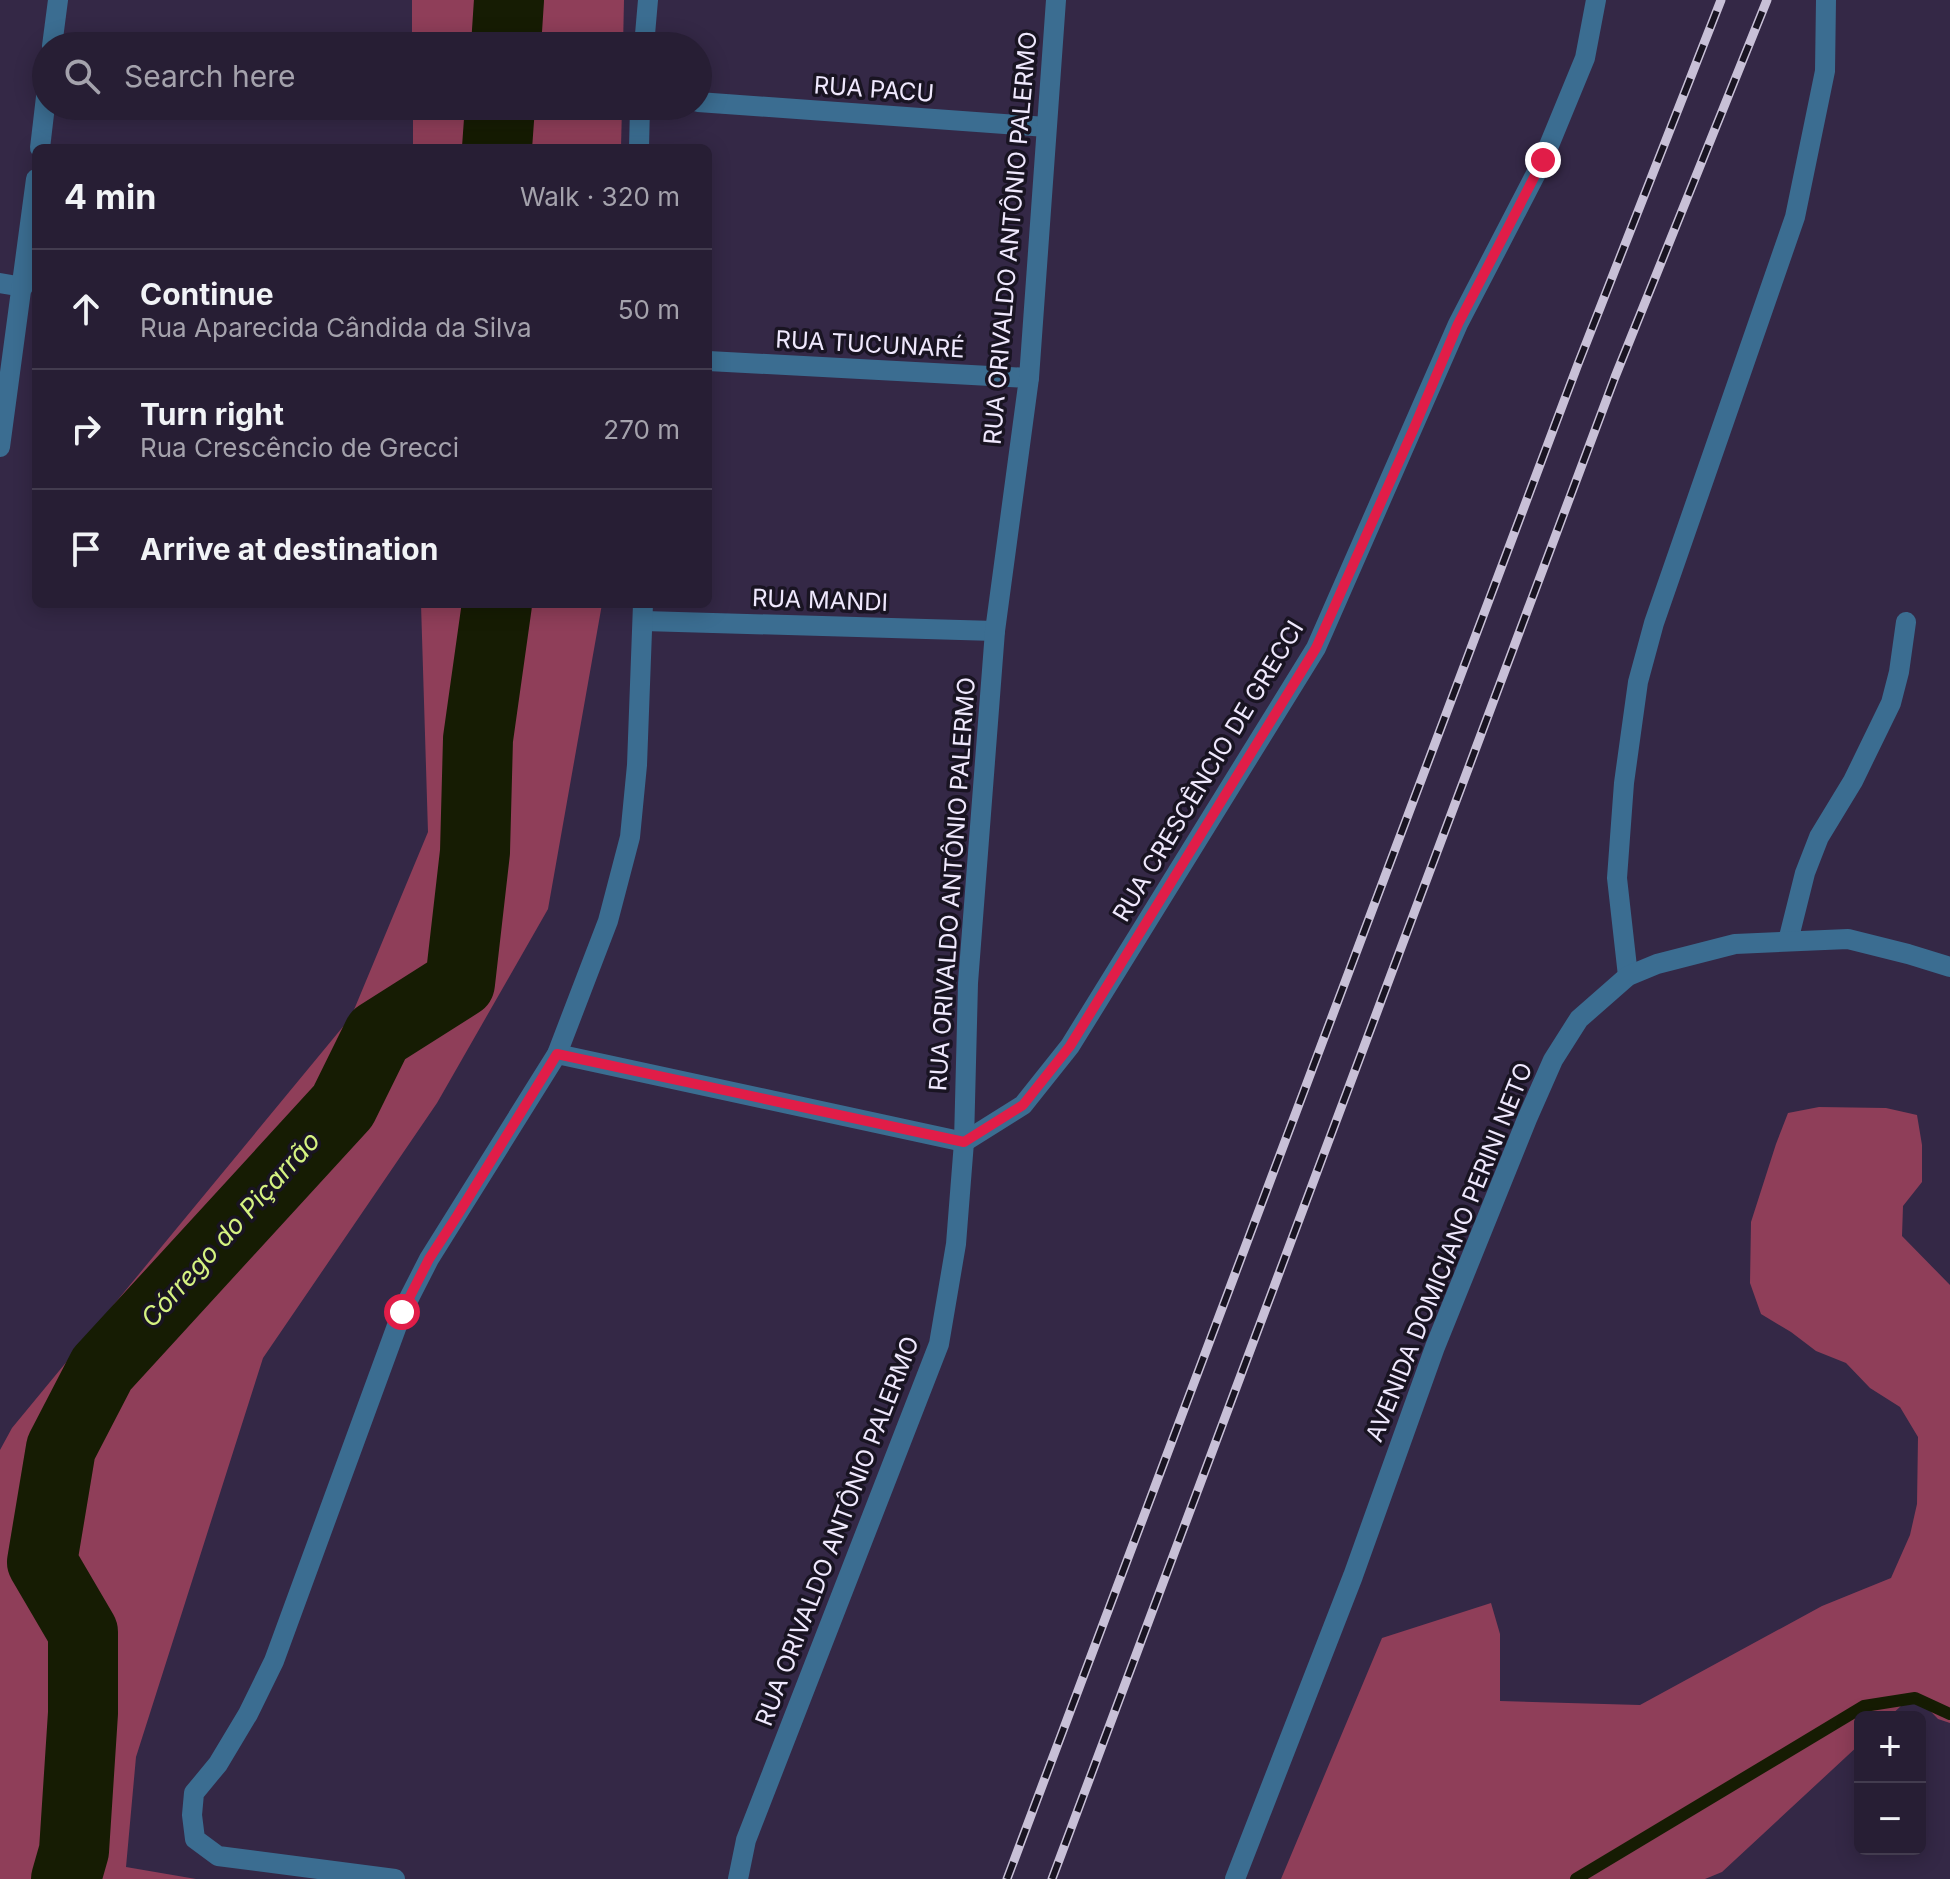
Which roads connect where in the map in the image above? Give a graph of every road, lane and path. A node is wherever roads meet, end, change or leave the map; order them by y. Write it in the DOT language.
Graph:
graph roads {
  1 [pos="58,0"];
  2 [pos="648,0"];
  3 [pos="1056,0"];
  4 [pos="1596,0"];
  5 [pos="1826,0"];
  6 [pos="54,32"];
  7 [pos="645,32"];
  8 [pos="712,103"];
  9 [pos="43,120"];
  10 [pos="640,120"];
  11 [pos="1046,127"];
  12 [pos="40,144"];
  13 [pos="639,144"];
  14 [pos="32,212"];
  15 [pos="0,283"];
  16 [pos="23,287"];
  17 [pos="712,361"];
  18 [pos="1029,378"];
  19 [pos="0,447"];
  20 [pos="644,613"];
  21 [pos="1906,622"];
  22 [pos="995,631"];
  23 [pos="1788,941"];
  24 [pos="1950,967"];
  25 [pos="1628,976"];
  26 [pos="557,1054"];
  27 [pos="964,1142"];
  28 [pos="395,1879"];
  29 [pos="738,1879"];
  30 [pos="1235,1879"];
  1 -- 6 [label="street"];
  2 -- 7 [label="street"];
  3 -- 11 [label="street, RUA ORIVALDO ANTÔNIO PALERMO"];
  4 -- 27 [label="street, RUA CRESCÊNCIO DE GRECCI"];
  5 -- 25 [label="street"];
  8 -- 11 [label="street, RUA PACU"];
  9 -- 12 [label="street"];
  10 -- 13 [label="street"];
  11 -- 18 [label="street, RUA ORIVALDO ANTÔNIO PALERMO"];
  14 -- 16 [label="street"];
  15 -- 16 [label="street"];
  16 -- 19 [label="street"];
  17 -- 18 [label="street, RUA TUCUNARÉ"];
  18 -- 22 [label="street, RUA ORIVALDO ANTÔNIO PALERMO"];
  20 -- 22 [label="street, RUA MANDI"];
  20 -- 26 [label="street"];
  21 -- 23 [label="street"];
  22 -- 27 [label="street, RUA ORIVALDO ANTÔNIO PALERMO"];
  23 -- 24 [label="street, AVENIDA DOMICIANO PERINI NETO"];
  23 -- 25 [label="street, AVENIDA DOMICIANO PERINI NETO"];
  25 -- 30 [label="street, AVENIDA DOMICIANO PERINI NETO"];
  26 -- 27 [label="street"];
  26 -- 28 [label="street"];
  27 -- 29 [label="street, RUA ORIVALDO ANTÔNIO PALERMO"];
}
